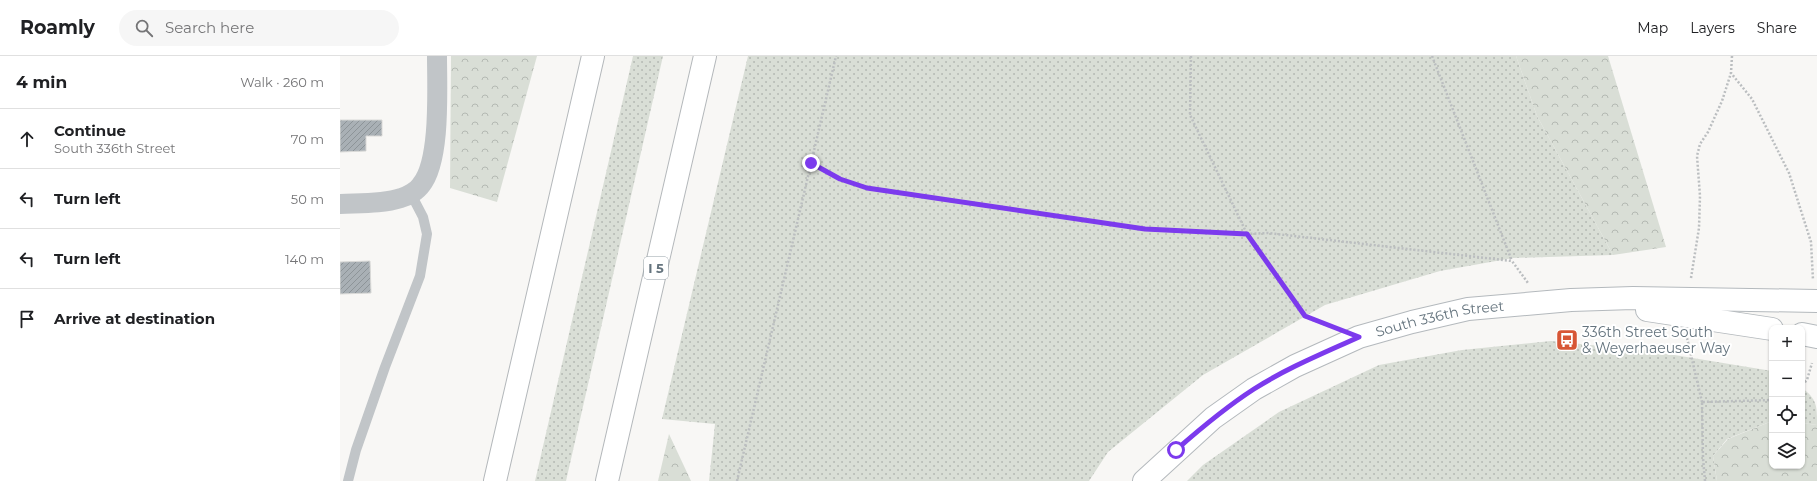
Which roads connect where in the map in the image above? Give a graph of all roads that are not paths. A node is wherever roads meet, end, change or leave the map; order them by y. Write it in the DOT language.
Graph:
graph roads {
  1 [pos="437,56"];
  2 [pos="593,56"];
  3 [pos="705,56"];
  4 [pos="416,189"];
  5 [pos="340,204"];
  6 [pos="1815,294"];
  7 [pos="1542,303"];
  8 [pos="1769,329"];
  9 [pos="1805,335"];
  10 [pos="1817,337"];
  11 [pos="348,481"];
  12 [pos="495,481"];
  13 [pos="606,481"];
  14 [pos="1144,481"];
  1 -- 4 [label="street"];
  2 -- 12 [label="main road"];
  3 -- 13 [label="main road, I 5"];
  4 -- 5 [label="street"];
  4 -- 11 [label="lane"];
  6 -- 7 [label="main road, South 336th Street"];
  7 -- 8 [label="main road, South 336th Street"];
  7 -- 14 [label="main road, South 336th Street"];
  9 -- 10 [label="main road"];
}
